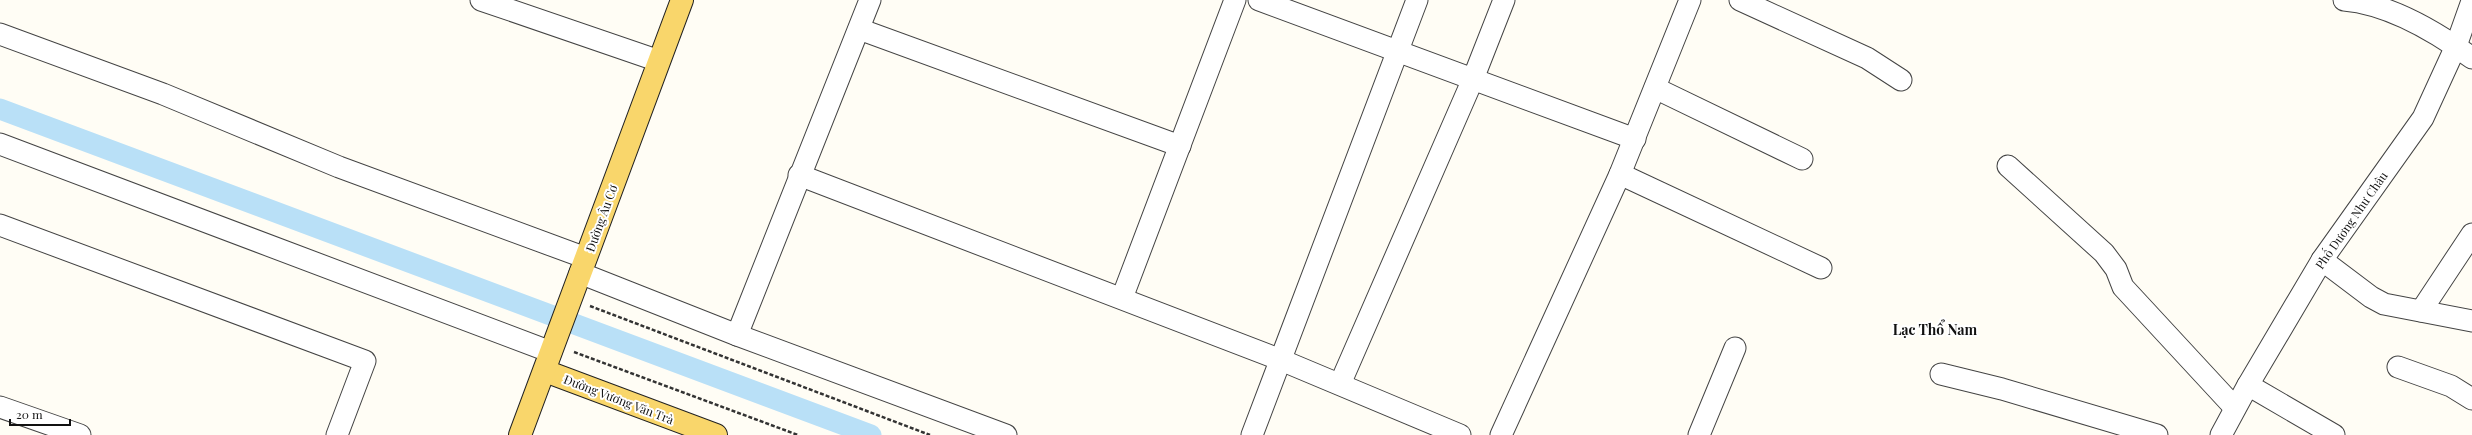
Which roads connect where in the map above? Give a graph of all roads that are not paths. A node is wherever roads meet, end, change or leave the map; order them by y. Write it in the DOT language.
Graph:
graph roads {
  1 [pos="481,0"];
  2 [pos="682,0"];
  3 [pos="870,0"];
  4 [pos="1235,0"];
  5 [pos="1259,0"];
  6 [pos="1417,0"];
  7 [pos="1504,0"];
  8 [pos="1690,0"];
  9 [pos="1740,0"];
  10 [pos="2344,0"];
  11 [pos="2472,1"];
  12 [pos="859,29"];
  13 [pos="0,34"];
  14 [pos="1398,51"];
  15 [pos="2464,52"];
  16 [pos="659,61"];
  17 [pos="1473,79"];
  18 [pos="1901,80"];
  19 [pos="1655,88"];
  20 [pos="1635,139"];
  21 [pos="0,144"];
  22 [pos="1180,146"];
  23 [pos="1802,159"];
  24 [pos="2008,166"];
  25 [pos="1620,174"];
  26 [pos="799,175"];
  27 [pos="0,225"];
  28 [pos="2472,234"];
  29 [pos="2322,260"];
  30 [pos="1822,268"];
  31 [pos="578,280"];
  32 [pos="1122,298"];
  33 [pos="2421,311"];
  34 [pos="2472,322"];
  35 [pos="737,335"];
  36 [pos="1735,348"];
  37 [pos="550,356"];
  38 [pos="1281,360"];
  39 [pos="2398,367"];
  40 [pos="1941,374"];
  41 [pos="1340,384"];
  42 [pos="2248,384"];
  43 [pos="2472,398"];
  44 [pos="0,406"];
  45 [pos="2235,408"];
  46 [pos="707,433"];
  47 [pos="80,435"];
  48 [pos="337,435"];
  49 [pos="520,435"];
  50 [pos="1006,435"];
  51 [pos="1252,435"];
  52 [pos="1460,435"];
  53 [pos="1501,435"];
  54 [pos="1699,435"];
  55 [pos="2156,435"];
  56 [pos="2221,435"];
  57 [pos="2334,435"];
  1 -- 16 [label="street"];
  2 -- 16 [label="main road, Đường Âu Cơ"];
  3 -- 12 [label="street"];
  4 -- 22 [label="street"];
  5 -- 14 [label="street"];
  6 -- 14 [label="street"];
  7 -- 17 [label="street"];
  8 -- 19 [label="street"];
  9 -- 18 [label="street"];
  10 -- 15 [label="street"];
  11 -- 15 [label="street, Phố Dương Như Châu"];
  12 -- 22 [label="street"];
  12 -- 26 [label="street"];
  13 -- 31 [label="street"];
  14 -- 17 [label="street"];
  14 -- 38 [label="street"];
  15 -- 29 [label="street, Phố Dương Như Châu"];
  16 -- 31 [label="main road, Đường Âu Cơ"];
  17 -- 20 [label="street"];
  17 -- 41 [label="street"];
  19 -- 20 [label="street"];
  19 -- 23 [label="street"];
  20 -- 25 [label="street"];
  21 -- 37 [label="street"];
  22 -- 32 [label="street"];
  24 -- 45 [label="street"];
  25 -- 30 [label="street"];
  25 -- 53 [label="street"];
  26 -- 32 [label="street"];
  26 -- 35 [label="street"];
  27 -- 48 [label="street"];
  28 -- 33 [label="street"];
  29 -- 33 [label="street"];
  29 -- 42 [label="street, Phố Dương Như Châu"];
  31 -- 35 [label="street"];
  31 -- 37 [label="main road, Đường Âu Cơ"];
  32 -- 38 [label="street"];
  33 -- 34 [label="street"];
  35 -- 50 [label="street"];
  36 -- 54 [label="street"];
  37 -- 46 [label="main road, Đường Vương Văn Trà"];
  37 -- 49 [label="main road, Đường Âu Cơ"];
  38 -- 41 [label="street"];
  38 -- 51 [label="street"];
  39 -- 43 [label="street"];
  40 -- 55 [label="street"];
  41 -- 52 [label="street"];
  42 -- 45 [label="street, Phố Dương Như Châu"];
  42 -- 57 [label="street"];
  44 -- 47 [label="street"];
  45 -- 56 [label="street, Phố Dương Như Châu"];
}
